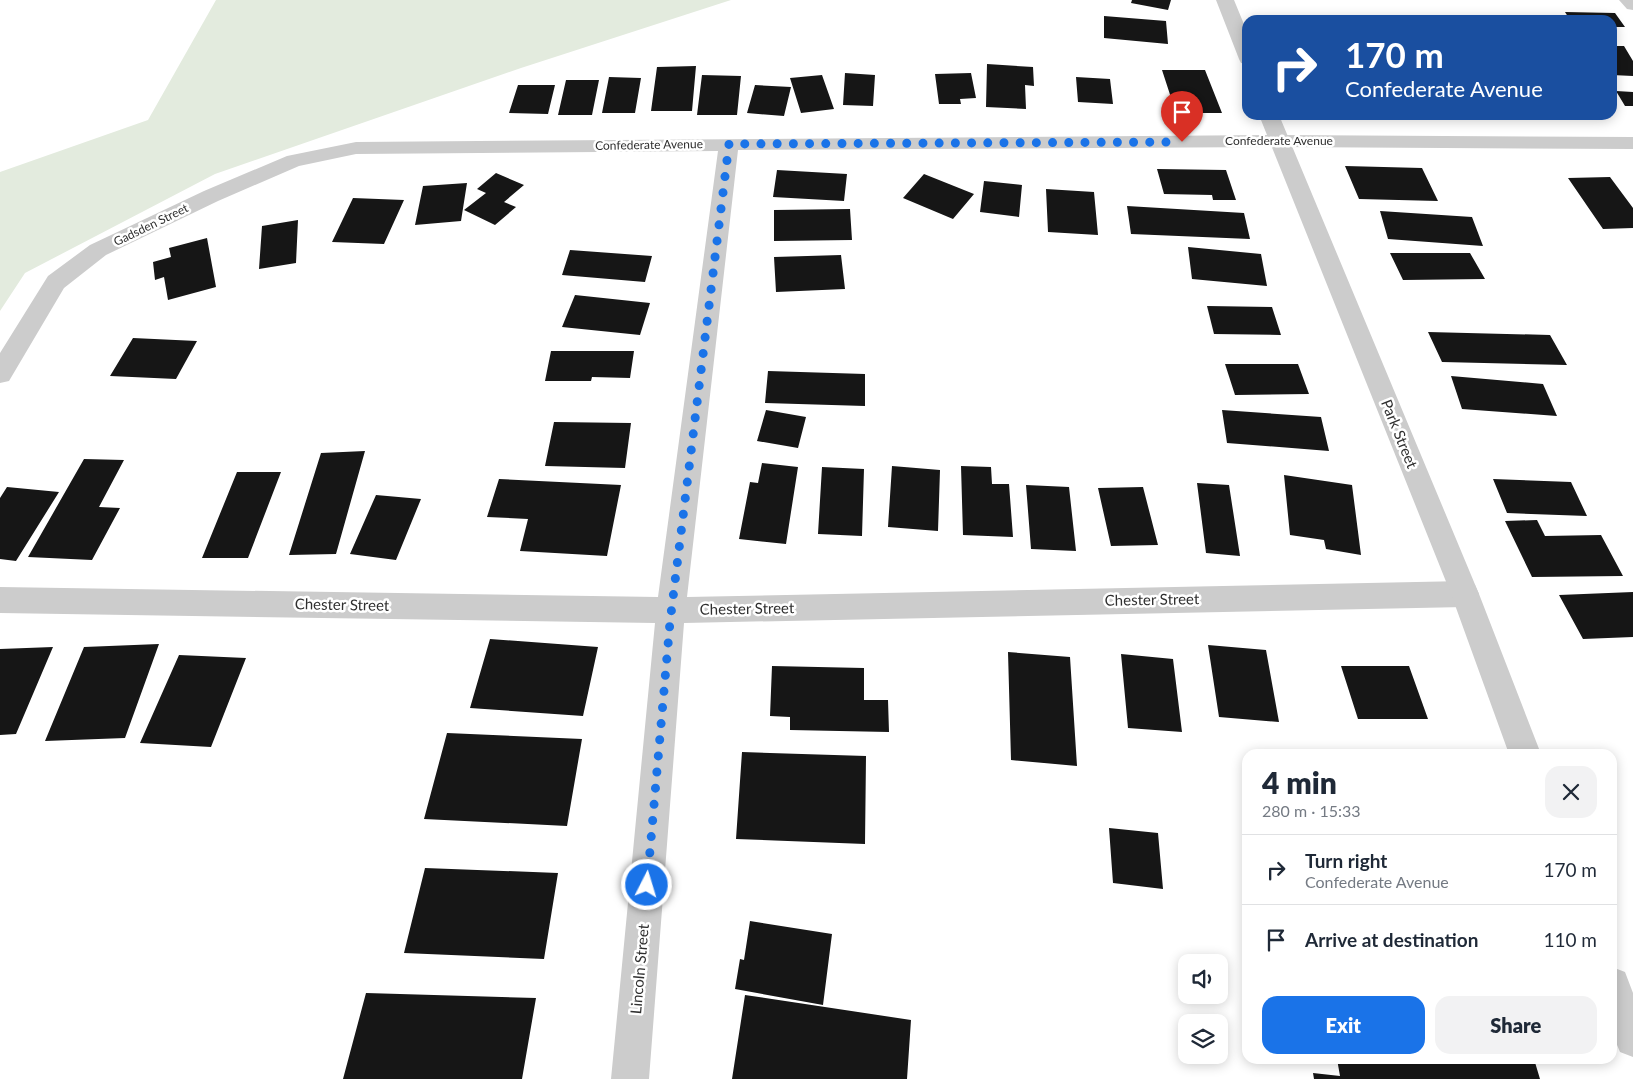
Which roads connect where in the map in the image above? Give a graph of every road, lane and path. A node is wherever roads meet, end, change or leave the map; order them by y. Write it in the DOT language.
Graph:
graph roads {
  1 [pos="1628,0"];
  2 [pos="1227,1"];
  3 [pos="1633,5"];
  4 [pos="1242,42"];
  5 [pos="1271,120"];
  6 [pos="1279,141"];
  7 [pos="1633,143"];
  8 [pos="729,144"];
  9 [pos="356,148"];
  10 [pos="0,374"];
  11 [pos="1465,594"];
  12 [pos="0,600"];
  13 [pos="671,610"];
  14 [pos="1523,749"];
  15 [pos="1617,998"];
  16 [pos="1633,1039"];
  17 [pos="630,1079"];
  1 -- 3 [label="street"];
  2 -- 4 [label="street"];
  5 -- 6 [label="street, Park Street"];
  6 -- 7 [label="street, Confederate Avenue"];
  6 -- 8 [label="street, Confederate Avenue"];
  6 -- 11 [label="street, Park Street"];
  8 -- 9 [label="street, Confederate Avenue"];
  8 -- 13 [label="street, Lincoln Street"];
  9 -- 10 [label="street, Gadsden Street"];
  11 -- 13 [label="street, Chester Street"];
  11 -- 14 [label="street, Park Street"];
  12 -- 13 [label="street, Chester Street"];
  13 -- 17 [label="street, Lincoln Street"];
  15 -- 16 [label="street"];
}
